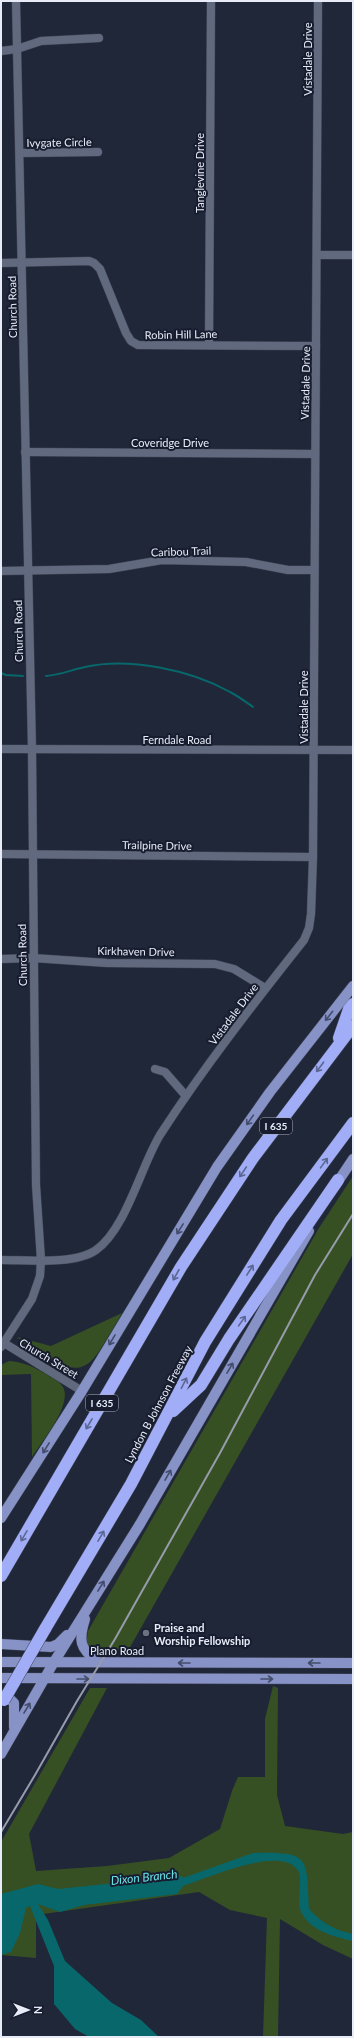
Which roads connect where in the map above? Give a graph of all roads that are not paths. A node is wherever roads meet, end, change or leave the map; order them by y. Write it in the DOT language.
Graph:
graph roads {
  1 [pos="16,1"];
  2 [pos="211,1"];
  3 [pos="318,1"];
  4 [pos="99,38"];
  5 [pos="17,49"];
  6 [pos="1,51"];
  7 [pos="98,152"];
  8 [pos="20,153"];
  9 [pos="317,254"];
  10 [pos="353,255"];
  11 [pos="1,263"];
  12 [pos="22,263"];
  13 [pos="209,345"];
  14 [pos="316,346"];
  15 [pos="25,452"];
  16 [pos="315,454"];
  17 [pos="314,570"];
  18 [pos="1,571"];
  19 [pos="28,571"];
  20 [pos="1,749"];
  21 [pos="32,749"];
  22 [pos="314,750"];
  23 [pos="353,750"];
  24 [pos="1,854"];
  25 [pos="32,854"];
  26 [pos="313,857"];
  27 [pos="33,958"];
  28 [pos="1,959"];
  29 [pos="353,986"];
  30 [pos="265,988"];
  31 [pos="353,1004"];
  32 [pos="353,1026"];
  33 [pos="335,1047"];
  34 [pos="155,1069"];
  35 [pos="186,1096"];
  36 [pos="353,1124"];
  37 [pos="353,1159"];
  38 [pos="338,1180"];
  39 [pos="1,1260"];
  40 [pos="41,1260"];
  41 [pos="2,1345"];
  42 [pos="82,1391"];
  43 [pos="166,1417"];
  44 [pos="1,1518"];
  45 [pos="1,1576"];
  46 [pos="90,1603"];
  47 [pos="76,1627"];
  48 [pos="1,1644"];
  49 [pos="1,1662"];
  50 [pos="54,1662"];
  51 [pos="97,1662"];
  52 [pos="235,1663"];
  53 [pos="352,1663"];
  54 [pos="1,1678"];
  55 [pos="235,1678"];
  56 [pos="44,1679"];
  57 [pos="352,1679"];
  58 [pos="2,1701"];
  59 [pos="14,1729"];
  60 [pos="1,1754"];
  1 -- 5 [label="street, Church Road"];
  2 -- 13 [label="street, Tanglevine Drive"];
  3 -- 9 [label="street, Vistadale Drive"];
  4 -- 5 [label="street"];
  5 -- 6 [label="street"];
  5 -- 8 [label="street, Church Road"];
  7 -- 8 [label="street, Ivygate Circle"];
  8 -- 12 [label="street, Church Road"];
  9 -- 10 [label="street"];
  9 -- 14 [label="street, Vistadale Drive"];
  11 -- 12 [label="street, Robin Hill Lane"];
  12 -- 13 [label="street, Robin Hill Lane"];
  12 -- 15 [label="street, Church Road"];
  13 -- 14 [label="street, Robin Hill Lane"];
  14 -- 16 [label="street, Vistadale Drive"];
  15 -- 16 [label="street, Coveridge Drive"];
  15 -- 19 [label="street, Church Road"];
  16 -- 17 [label="street, Vistadale Drive"];
  17 -- 19 [label="street, Caribou Trail"];
  17 -- 22 [label="street, Vistadale Drive"];
  18 -- 19 [label="street, Caribou Trail"];
  19 -- 21 [label="street, Church Road"];
  20 -- 21 [label="street, Ferndale Road"];
  21 -- 22 [label="street, Ferndale Road"];
  21 -- 25 [label="street, Church Road"];
  22 -- 23 [label="street, Ferndale Road"];
  22 -- 26 [label="street, Vistadale Drive"];
  24 -- 25 [label="street, Trailpine Drive"];
  25 -- 26 [label="street, Trailpine Drive"];
  25 -- 27 [label="street, Church Road"];
  26 -- 30 [label="street, Vistadale Drive"];
  27 -- 28 [label="street, Kirkhaven Drive"];
  27 -- 30 [label="street, Kirkhaven Drive"];
  27 -- 40 [label="street, Church Road"];
  29 -- 42 [label="main road, one-way"];
  30 -- 35 [label="street, Vistadale Drive"];
  31 -- 33 [label="highway"];
  32 -- 33 [label="highway, I 635"];
  33 -- 45 [label="highway, I 635, one-way"];
  34 -- 35 [label="street"];
  35 -- 40 [label="street, Vistadale Drive"];
  43 -- 36 [label="highway, Lyndon B Johnson Freeway, one-way"];
  37 -- 38 [label="main road"];
  43 -- 38 [label="highway, one-way"];
  46 -- 38 [label="main road, one-way"];
  39 -- 40 [label="street, Vistadale Drive"];
  40 -- 41 [label="street, Church Road"];
  41 -- 42 [label="street, Church Street"];
  42 -- 44 [label="main road, one-way"];
  58 -- 43 [label="highway, Lyndon B Johnson Freeway, one-way, bridge"];
  46 -- 47 [label="main road"];
  46 -- 51 [label="main road"];
  47 -- 48 [label="main road"];
  47 -- 50 [label="main road"];
  49 -- 50 [label="main road, Plano Road"];
  50 -- 51 [label="main road, Plano Road"];
  50 -- 56 [label="main road"];
  52 -- 51 [label="main road, Plano Road, one-way"];
  53 -- 52 [label="main road, Plano Road, one-way"];
  52 -- 55 [label="main road"];
  53 -- 57 [label="main road"];
  54 -- 56 [label="main road"];
  56 -- 55 [label="main road, one-way"];
  55 -- 57 [label="main road, one-way"];
  59 -- 56 [label="main road, one-way"];
  58 -- 59 [label="main road"];
  59 -- 60 [label="main road"];
}
